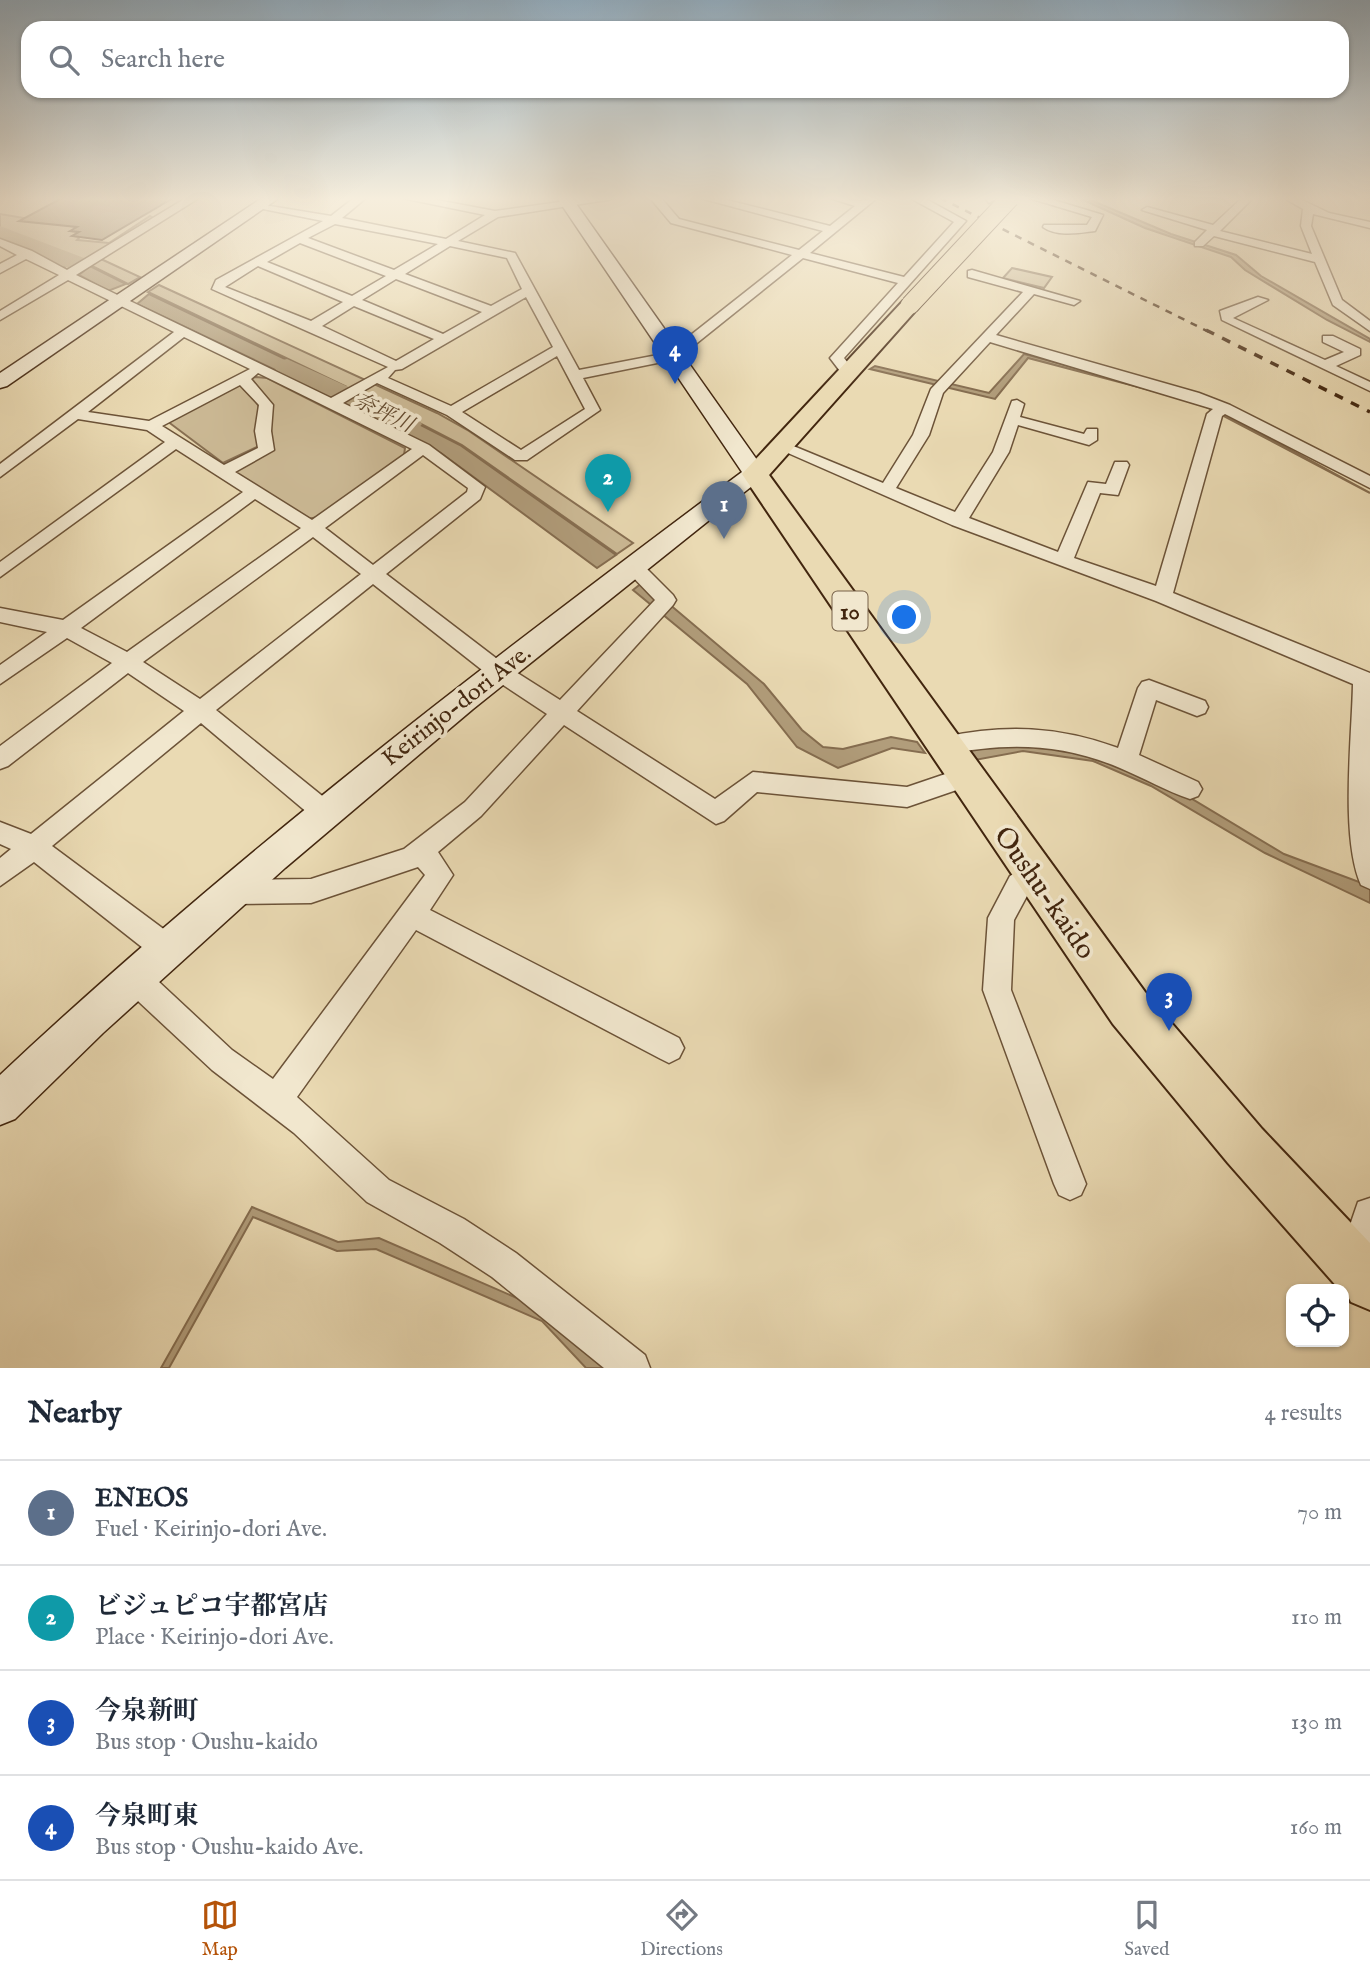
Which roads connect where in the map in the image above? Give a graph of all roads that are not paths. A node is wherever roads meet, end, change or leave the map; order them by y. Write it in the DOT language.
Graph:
graph roads {
  1 [pos="44,262"];
  2 [pos="90,262"];
  3 [pos="178,262"];
  4 [pos="258,262"];
  5 [pos="361,262"];
  6 [pos="418,262"];
  7 [pos="515,262"];
  8 [pos="608,262"];
  9 [pos="793,262"];
  10 [pos="833,262"];
  11 [pos="923,262"];
  12 [pos="957,262"];
  13 [pos="1321,262"];
  14 [pos="972,274"];
  15 [pos="69,275"];
  16 [pos="396,275"];
  17 [pos="905,281"];
  18 [pos="1031,289"];
  19 [pos="529,290"];
  20 [pos="354,300"];
  21 [pos="1074,300"];
  22 [pos="1262,300"];
  23 [pos="119,301"];
  24 [pos="492,311"];
  25 [pos="0,317"];
  26 [pos="1368,325"];
  27 [pos="312,326"];
  28 [pos="183,331"];
  29 [pos="989,337"];
  30 [pos="445,338"];
  31 [pos="1328,339"];
  32 [pos="561,348"];
  33 [pos="672,356"];
  34 [pos="397,366"];
  35 [pos="1324,366"];
  36 [pos="260,368"];
  37 [pos="848,372"];
  38 [pos="576,375"];
  39 [pos="377,378"];
  40 [pos="240,379"];
  41 [pos="0,382"];
  42 [pos="1370,387"];
  43 [pos="331,404"];
  44 [pos="1225,408"];
  45 [pos="452,412"];
  46 [pos="75,414"];
  47 [pos="151,426"];
  48 [pos="1092,432"];
  49 [pos="175,442"];
  50 [pos="780,446"];
  51 [pos="423,449"];
  52 [pos="1121,465"];
  53 [pos="1,470"];
  54 [pos="222,472"];
  55 [pos="755,474"];
  56 [pos="1370,483"];
  57 [pos="886,491"];
  58 [pos="254,492"];
  59 [pos="958,521"];
  60 [pos="313,528"];
  61 [pos="1065,562"];
  62 [pos="634,566"];
  63 [pos="0,571"];
  64 [pos="373,575"];
  65 [pos="1163,596"];
  66 [pos="0,615"];
  67 [pos="65,628"];
  68 [pos="128,662"];
  69 [pos="498,671"];
  70 [pos="0,676"];
  71 [pos="1367,681"];
  72 [pos="1197,707"];
  73 [pos="201,710"];
  74 [pos="562,710"];
  75 [pos="0,760"];
  76 [pos="1126,760"];
  77 [pos="955,762"];
  78 [pos="1190,789"];
  79 [pos="323,811"];
  80 [pos="0,833"];
  81 [pos="34,847"];
  82 [pos="421,851"];
  83 [pos="1368,867"];
  84 [pos="0,874"];
  85 [pos="1033,874"];
  86 [pos="227,892"];
  87 [pos="414,915"];
  88 [pos="167,949"];
  89 [pos="134,978"];
  90 [pos="669,1048"];
  91 [pos="276,1100"];
  92 [pos="0,1104"];
  93 [pos="1070,1185"];
  94 [pos="1370,1213"];
  95 [pos="1362,1274"];
  96 [pos="632,1368"];
  1 -- 15 [label="street"];
  2 -- 15 [label="street"];
  3 -- 23 [label="street"];
  4 -- 20 [label="street"];
  4 -- 27 [label="street"];
  5 -- 16 [label="street"];
  6 -- 16 [label="street"];
  7 -- 19 [label="street"];
  8 -- 33 [label="street"];
  9 -- 33 [label="street"];
  10 -- 17 [label="street"];
  11 -- 17 [label="street"];
  12 -- 37 [label="main road, Keirinjo-dori Ave., bridge"];
  13 -- 26 [label="street"];
  14 -- 18 [label="street"];
  15 -- 23 [label="street"];
  15 -- 25 [label="street"];
  16 -- 20 [label="street"];
  16 -- 24 [label="street"];
  17 -- 37 [label="street"];
  18 -- 21 [label="street"];
  18 -- 29 [label="street"];
  19 -- 24 [label="street"];
  19 -- 32 [label="street"];
  20 -- 27 [label="street"];
  20 -- 30 [label="street"];
  22 -- 35 [label="street"];
  23 -- 28 [label="street"];
  23 -- 41 [label="street"];
  24 -- 30 [label="street"];
  27 -- 34 [label="street"];
  28 -- 36 [label="street"];
  28 -- 46 [label="street"];
  29 -- 44 [label="street"];
  29 -- 57 [label="street"];
  30 -- 34 [label="street"];
  31 -- 35 [label="street"];
  32 -- 38 [label="street"];
  32 -- 45 [label="street"];
  33 -- 38 [label="street"];
  33 -- 55 [label="street"];
  34 -- 39 [label="street"];
  35 -- 42 [label="street"];
  36 -- 40 [label="street"];
  36 -- 43 [label="street"];
  37 -- 50 [label="main road, Keirinjo-dori Ave."];
  38 -- 45 [label="street"];
  39 -- 43 [label="street"];
  39 -- 45 [label="street"];
  40 -- 47 [label="street"];
  40 -- 54 [label="street"];
  43 -- 51 [label="street"];
  44 -- 56 [label="street"];
  44 -- 65 [label="street"];
  46 -- 47 [label="street"];
  46 -- 53 [label="street"];
  47 -- 49 [label="street"];
  48 -- 59 [label="street"];
  49 -- 54 [label="street"];
  49 -- 63 [label="street"];
  50 -- 55 [label="main road, Keirinjo-dori Ave."];
  50 -- 57 [label="street"];
  51 -- 60 [label="street"];
  51 -- 64 [label="street"];
  52 -- 61 [label="street"];
  54 -- 58 [label="street"];
  55 -- 62 [label="street, Keirinjo-dori Ave."];
  55 -- 77 [label="main road, Oushu-kaido / 10"];
  57 -- 59 [label="street"];
  58 -- 60 [label="street"];
  58 -- 67 [label="street"];
  59 -- 61 [label="street"];
  60 -- 64 [label="street"];
  60 -- 68 [label="street"];
  61 -- 65 [label="street"];
  62 -- 69 [label="street, Keirinjo-dori Ave."];
  62 -- 74 [label="street"];
  64 -- 69 [label="street"];
  64 -- 73 [label="street"];
  65 -- 71 [label="street"];
  66 -- 67 [label="street"];
  67 -- 68 [label="street"];
  67 -- 70 [label="street"];
  68 -- 73 [label="street"];
  68 -- 75 [label="street"];
  69 -- 74 [label="street"];
  69 -- 79 [label="street, Keirinjo-dori Ave."];
  71 -- 83 [label="street"];
  72 -- 76 [label="street"];
  73 -- 79 [label="street"];
  73 -- 81 [label="street"];
  74 -- 77 [label="street"];
  74 -- 82 [label="street"];
  76 -- 77 [label="street"];
  76 -- 78 [label="street"];
  77 -- 85 [label="main road, Oushu-kaido / 10"];
  79 -- 86 [label="street, Keirinjo-dori Ave."];
  80 -- 81 [label="street"];
  81 -- 84 [label="street"];
  81 -- 88 [label="street"];
  82 -- 86 [label="street"];
  82 -- 87 [label="street"];
  85 -- 93 [label="street"];
  85 -- 95 [label="main road, Oushu-kaido / 10"];
  86 -- 88 [label="street, Keirinjo-dori Ave."];
  87 -- 90 [label="street"];
  87 -- 91 [label="street"];
  88 -- 89 [label="street, Keirinjo-dori Ave."];
  89 -- 91 [label="street"];
  89 -- 92 [label="street, Keirinjo-dori Ave."];
  91 -- 96 [label="street"];
  94 -- 95 [label="street"];
}
